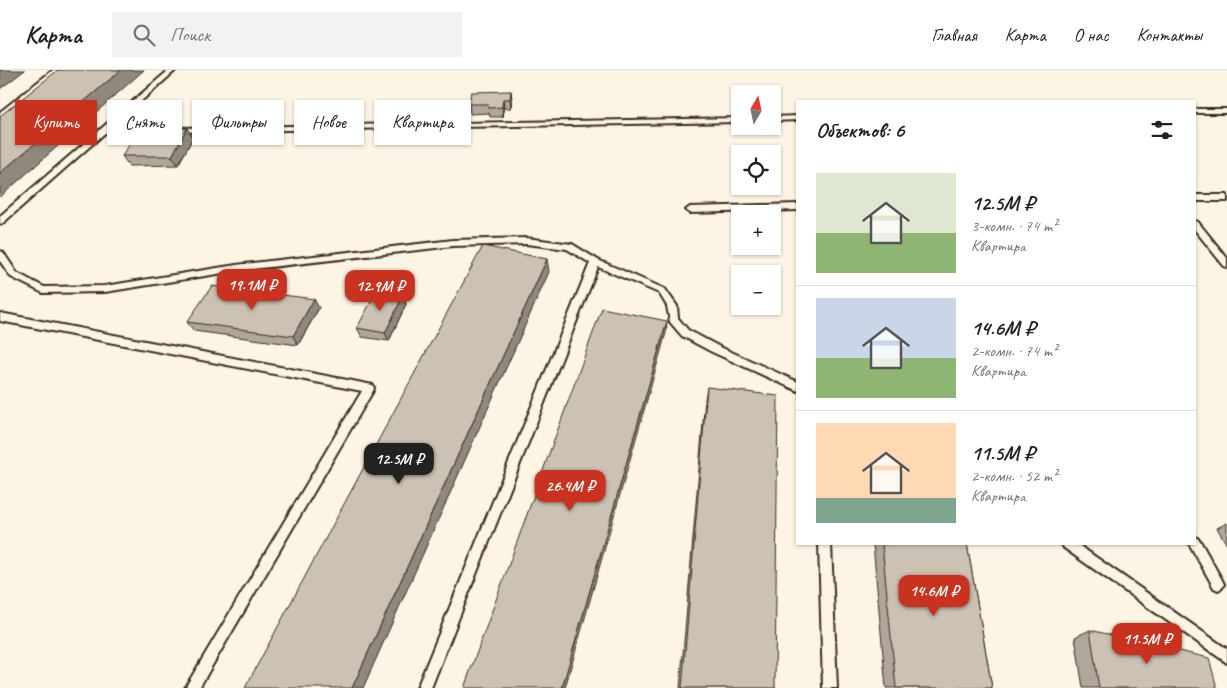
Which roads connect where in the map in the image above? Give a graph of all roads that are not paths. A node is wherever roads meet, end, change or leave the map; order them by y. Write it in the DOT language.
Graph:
graph roads {
  1 [pos="57,70"];
  2 [pos="173,70"];
  3 [pos="1227,111"];
  4 [pos="1196,112"];
  5 [pos="0,116"];
  6 [pos="796,118"];
  7 [pos="781,119"];
  8 [pos="731,120"];
  9 [pos="104,131"];
  10 [pos="1196,198"];
  11 [pos="1227,198"];
  12 [pos="796,207"];
  13 [pos="690,210"];
  14 [pos="0,220"];
  15 [pos="1196,225"];
  16 [pos="0,254"];
  17 [pos="595,262"];
  18 [pos="1227,264"];
  19 [pos="0,317"];
  20 [pos="796,386"];
  21 [pos="825,545"];
  22 [pos="1069,545"];
  23 [pos="1196,545"];
  24 [pos="1218,584"];
  25 [pos="1227,657"];
  26 [pos="192,688"];
  27 [pos="424,688"];
  28 [pos="830,688"];
  1 -- 5 [label="lane"];
  2 -- 9 [label="lane"];
  3 -- 4 [label="lane"];
  6 -- 7 [label="lane"];
  8 -- 9 [label="lane"];
  9 -- 14 [label="lane"];
  10 -- 11 [label="lane"];
  12 -- 13 [label="lane"];
  15 -- 18 [label="lane"];
  16 -- 17 [label="lane"];
  17 -- 20 [label="lane"];
  17 -- 27 [label="lane"];
  19 -- 26 [label="lane"];
  21 -- 28 [label="lane"];
  22 -- 25 [label="lane"];
  23 -- 24 [label="lane"];
}
